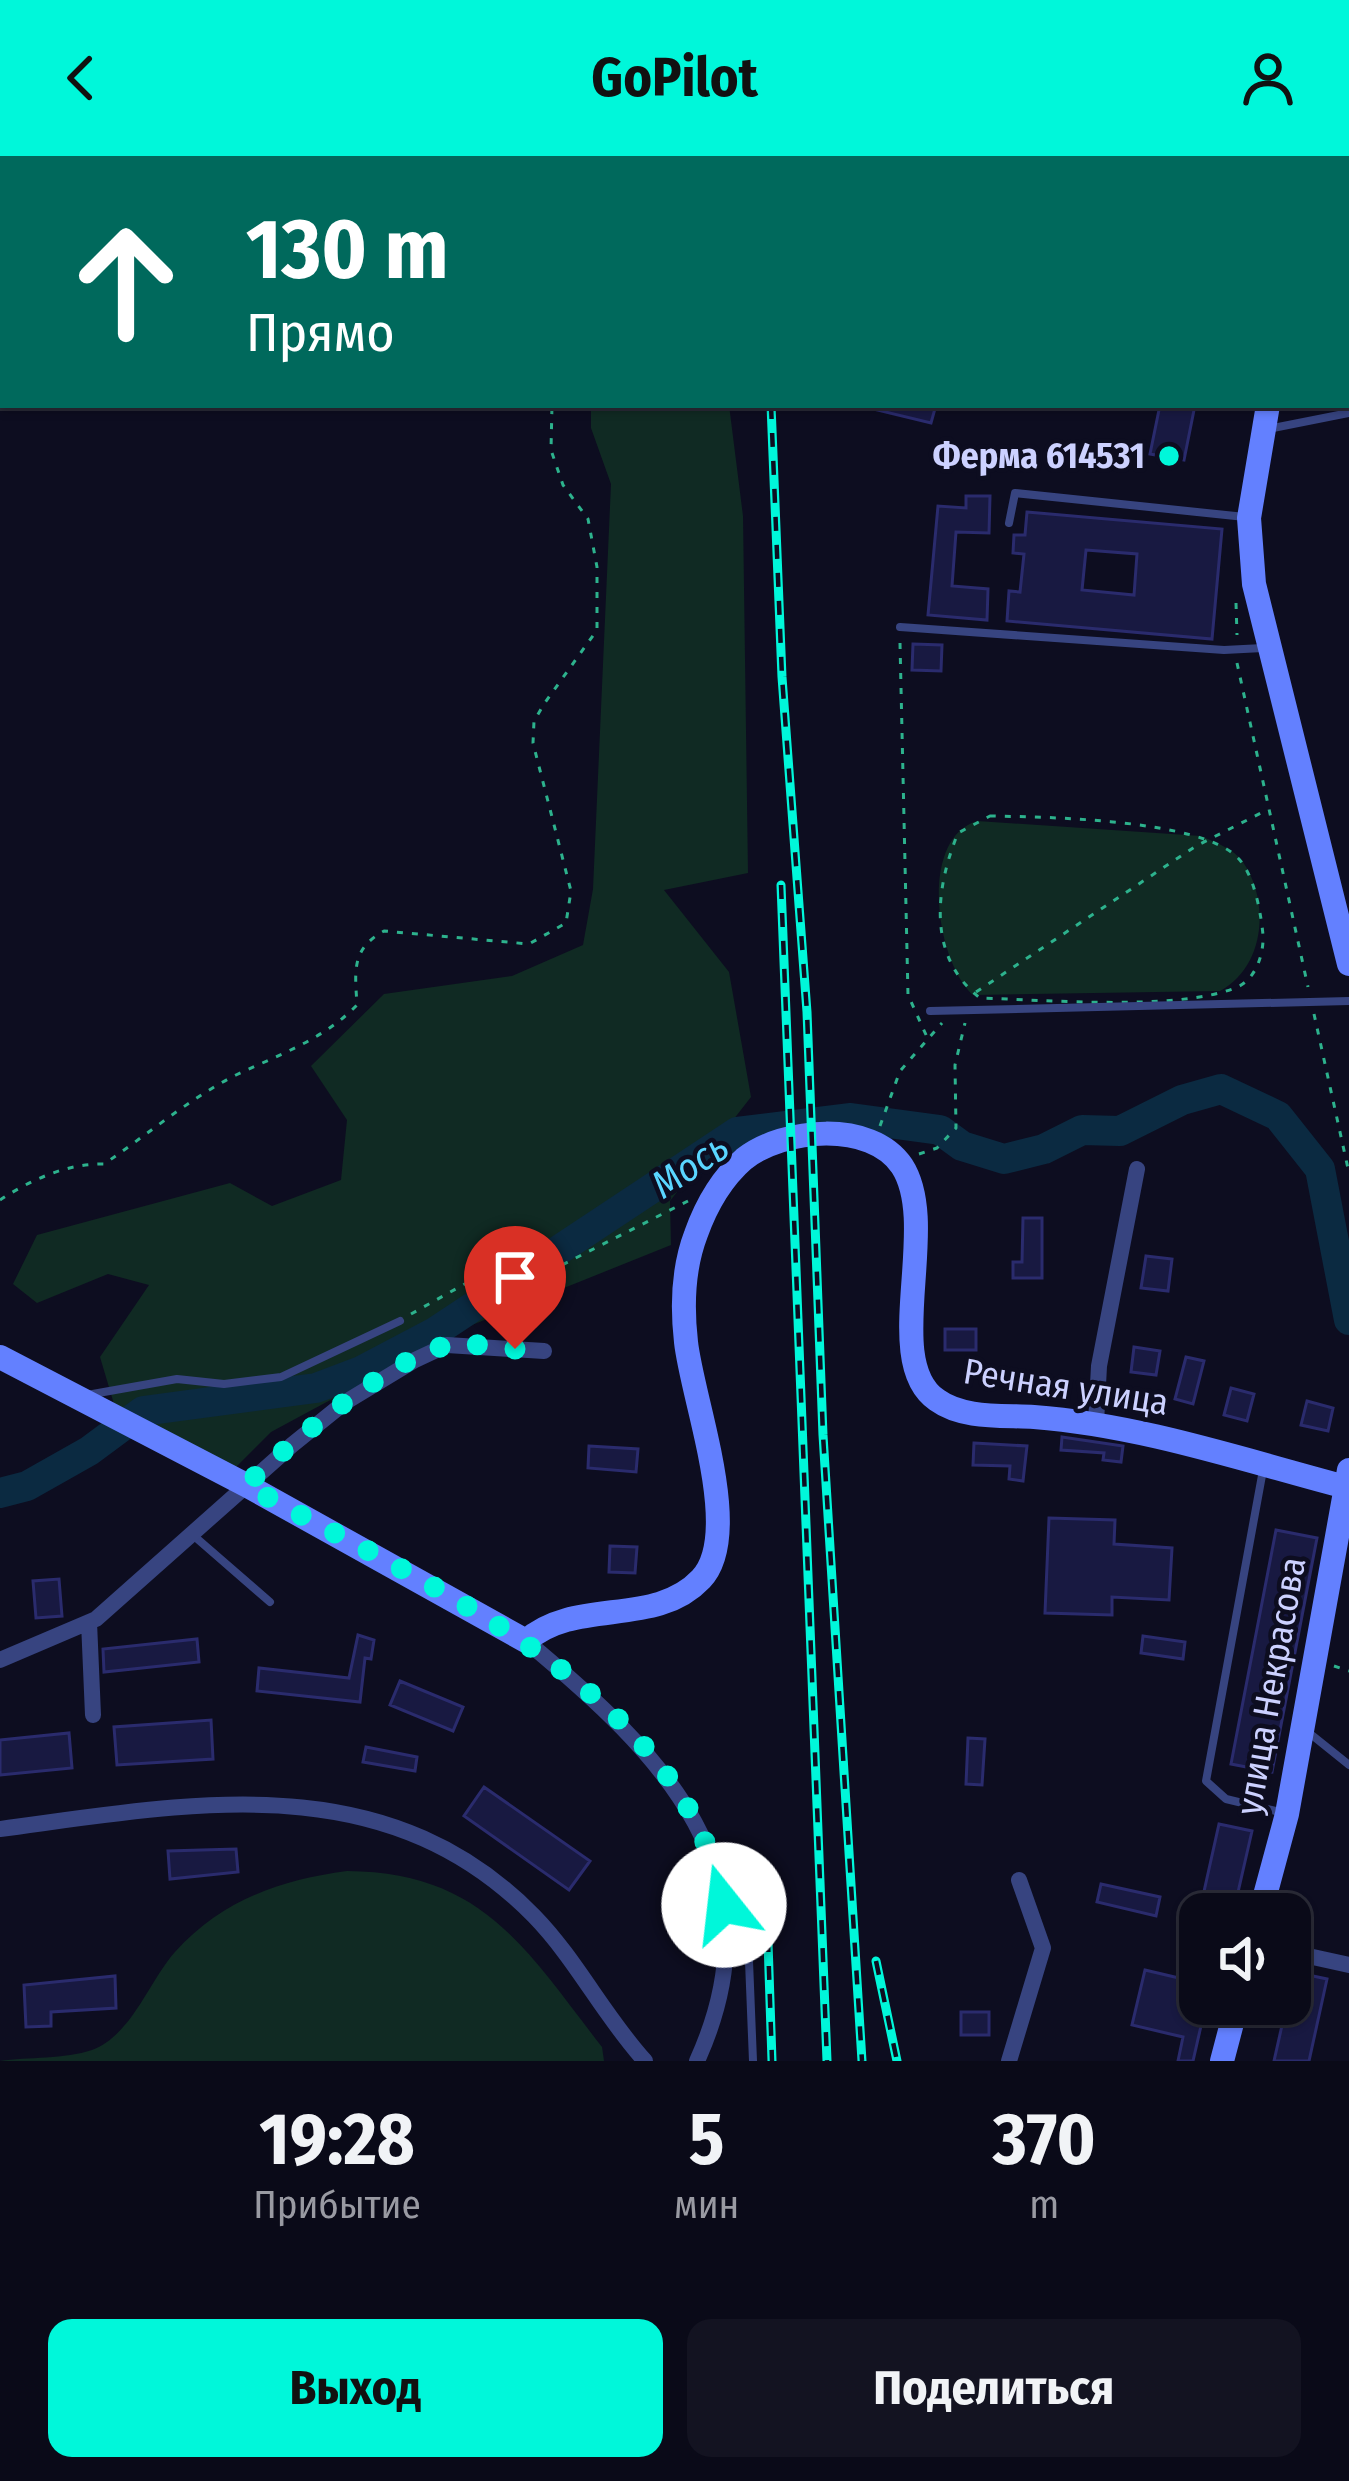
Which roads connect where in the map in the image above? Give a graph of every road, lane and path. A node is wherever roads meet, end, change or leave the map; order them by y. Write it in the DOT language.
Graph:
graph roads {
  1 [pos="552,408"];
  2 [pos="1267,408"];
  3 [pos="1349,413"];
  4 [pos="1262,430"];
  5 [pos="1249,518"];
  6 [pos="1009,523"];
  7 [pos="1236,583"];
  8 [pos="900,627"];
  9 [pos="1271,648"];
  10 [pos="1237,650"];
  11 [pos="1269,809"];
  12 [pos="1208,839"];
  13 [pos="1349,964"];
  14 [pos="974,994"];
  15 [pos="1349,1001"];
  16 [pos="1311,1003"];
  17 [pos="953,1010"];
  18 [pos="969,1010"];
  19 [pos="930,1011"];
  20 [pos="927,1039"];
  21 [pos="879,1126"];
  22 [pos="937,1148"];
  23 [pos="1137,1169"];
  24 [pos="1349,1173"];
  25 [pos="0,1200"];
  26 [pos="711,1202"];
  27 [pos="400,1321"];
  28 [pos="544,1352"];
  29 [pos="0,1357"];
  30 [pos="74,1397"];
  31 [pos="1096,1423"];
  32 [pos="1264,1466"];
  33 [pos="1346,1478"];
  34 [pos="246,1485"];
  35 [pos="191,1534"];
  36 [pos="270,1602"];
  37 [pos="89,1622"];
  38 [pos="526,1641"];
  39 [pos="0,1660"];
  40 [pos="93,1714"];
  41 [pos="1302,1726"];
  42 [pos="1349,1765"];
  43 [pos="1287,1814"];
  44 [pos="0,1829"];
  45 [pos="706,1844"];
  46 [pos="1019,1880"];
  47 [pos="1266,1893"];
  48 [pos="1311,1957"];
  49 [pos="1349,1965"];
  50 [pos="1231,2025"];
  51 [pos="645,2061"];
  52 [pos="698,2061"];
  53 [pos="753,2061"];
  54 [pos="1009,2061"];
  55 [pos="1222,2061"];
  1 -- 25 [label="path"];
  2 -- 4 [label="street"];
  3 -- 4 [label="lane"];
  4 -- 5 [label="street"];
  5 -- 6 [label="lane"];
  5 -- 9 [label="street"];
  7 -- 10 [label="path"];
  8 -- 10 [label="lane"];
  8 -- 20 [label="path"];
  9 -- 10 [label="lane"];
  9 -- 13 [label="street"];
  10 -- 11 [label="path"];
  11 -- 12 [label="path"];
  11 -- 16 [label="path"];
  12 -- 14 [label="path"];
  12 -- 14 [label="path"];
  12 -- 14 [label="path"];
  14 -- 17 [label="path"];
  15 -- 16 [label="lane"];
  16 -- 18 [label="lane"];
  16 -- 24 [label="path"];
  17 -- 18 [label="lane"];
  17 -- 19 [label="lane"];
  17 -- 20 [label="path"];
  18 -- 22 [label="path"];
  20 -- 21 [label="path"];
  23 -- 31 [label="street"];
  26 -- 27 [label="path"];
  26 -- 31 [label="street, Речная улица"];
  26 -- 38 [label="street"];
  27 -- 30 [label="lane"];
  28 -- 34 [label="street"];
  29 -- 30 [label="street"];
  30 -- 34 [label="street"];
  31 -- 32 [label="street, Речная улица"];
  32 -- 33 [label="street, Речная улица"];
  32 -- 43 [label="lane"];
  33 -- 41 [label="street, улица Некрасова"];
  34 -- 35 [label="street"];
  34 -- 38 [label="street"];
  35 -- 36 [label="lane"];
  35 -- 37 [label="street"];
  37 -- 39 [label="street"];
  37 -- 40 [label="street"];
  38 -- 45 [label="street"];
  41 -- 42 [label="lane"];
  41 -- 43 [label="street, улица Некрасова"];
  43 -- 47 [label="street, улица Некрасова"];
  44 -- 51 [label="street"];
  45 -- 52 [label="street"];
  45 -- 53 [label="lane"];
  46 -- 54 [label="street"];
  48 -- 49 [label="street"];
  50 -- 55 [label="street"];
}
